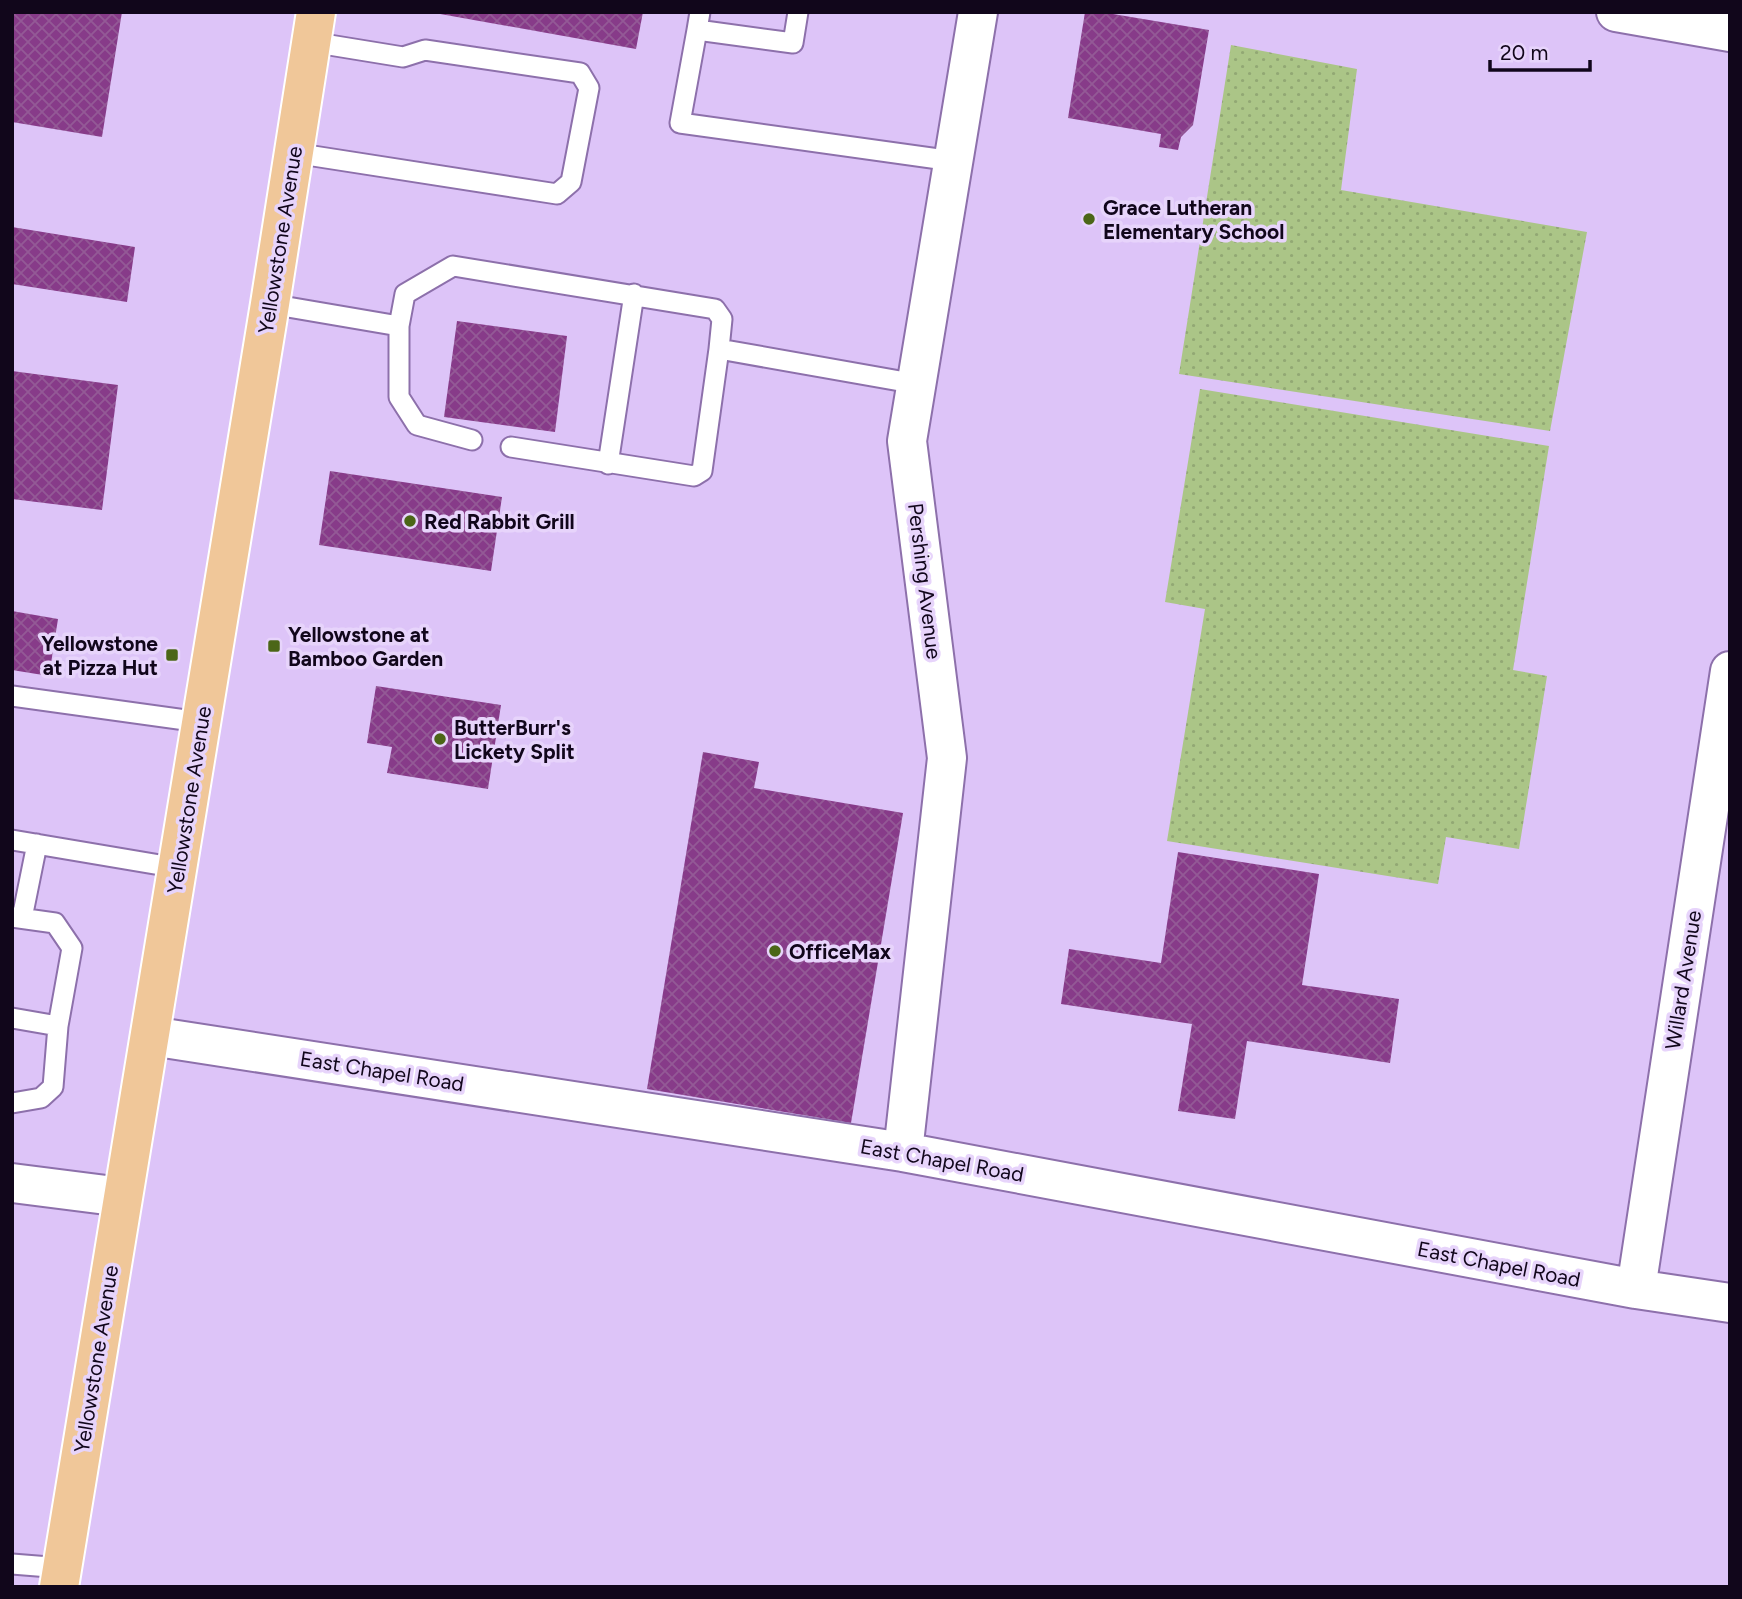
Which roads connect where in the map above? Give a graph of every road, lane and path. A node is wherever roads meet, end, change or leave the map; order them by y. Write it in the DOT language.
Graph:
graph roads {
  1 [pos="798,12"];
  2 [pos="978,12"];
  3 [pos="1616,12"];
  4 [pos="699,21"];
  5 [pos="313,27"];
  6 [pos="1730,32"];
  7 [pos="294,153"];
  8 [pos="953,161"];
  9 [pos="634,294"];
  10 [pos="270,304"];
  11 [pos="399,326"];
  12 [pos="719,349"];
  13 [pos="917,384"];
  14 [pos="472,440"];
  15 [pos="511,447"];
  16 [pos="608,464"];
  17 [pos="1730,671"];
  18 [pos="12,696"];
  19 [pos="200,722"];
  20 [pos="12,840"];
  21 [pos="37,845"];
  22 [pos="178,868"];
  23 [pos="17,917"];
  24 [pos="12,1018"];
  25 [pos="58,1026"];
  26 [pos="151,1035"];
  27 [pos="12,1103"];
  28 [pos="903,1152"];
  29 [pos="12,1183"];
  30 [pos="122,1197"];
  31 [pos="1636,1289"];
  32 [pos="1730,1303"];
  33 [pos="12,1564"];
  34 [pos="61,1578"];
  1 -- 4 [label="lane"];
  2 -- 8 [label="street, Pershing Avenue"];
  3 -- 6 [label="street"];
  4 -- 8 [label="lane"];
  5 -- 7 [label="main road, Yellowstone Avenue"];
  5 -- 7 [label="lane"];
  7 -- 10 [label="main road, Yellowstone Avenue"];
  8 -- 13 [label="street, Pershing Avenue"];
  9 -- 11 [label="lane"];
  9 -- 12 [label="lane"];
  9 -- 16 [label="lane"];
  10 -- 11 [label="lane"];
  10 -- 19 [label="main road, Yellowstone Avenue"];
  11 -- 14 [label="lane"];
  12 -- 13 [label="lane"];
  12 -- 16 [label="lane"];
  13 -- 28 [label="street, Pershing Avenue"];
  15 -- 16 [label="lane"];
  17 -- 31 [label="street, Willard Avenue"];
  18 -- 19 [label="lane"];
  19 -- 22 [label="main road, Yellowstone Avenue"];
  20 -- 21 [label="lane"];
  21 -- 22 [label="lane"];
  21 -- 23 [label="lane"];
  22 -- 26 [label="main road, Yellowstone Avenue"];
  23 -- 25 [label="lane"];
  24 -- 25 [label="lane"];
  25 -- 27 [label="lane"];
  26 -- 28 [label="street, East Chapel Road"];
  26 -- 30 [label="main road, Yellowstone Avenue"];
  28 -- 31 [label="street, East Chapel Road"];
  29 -- 30 [label="street"];
  30 -- 34 [label="main road, Yellowstone Avenue"];
  31 -- 32 [label="street, East Chapel Road"];
  33 -- 34 [label="lane"];
}
